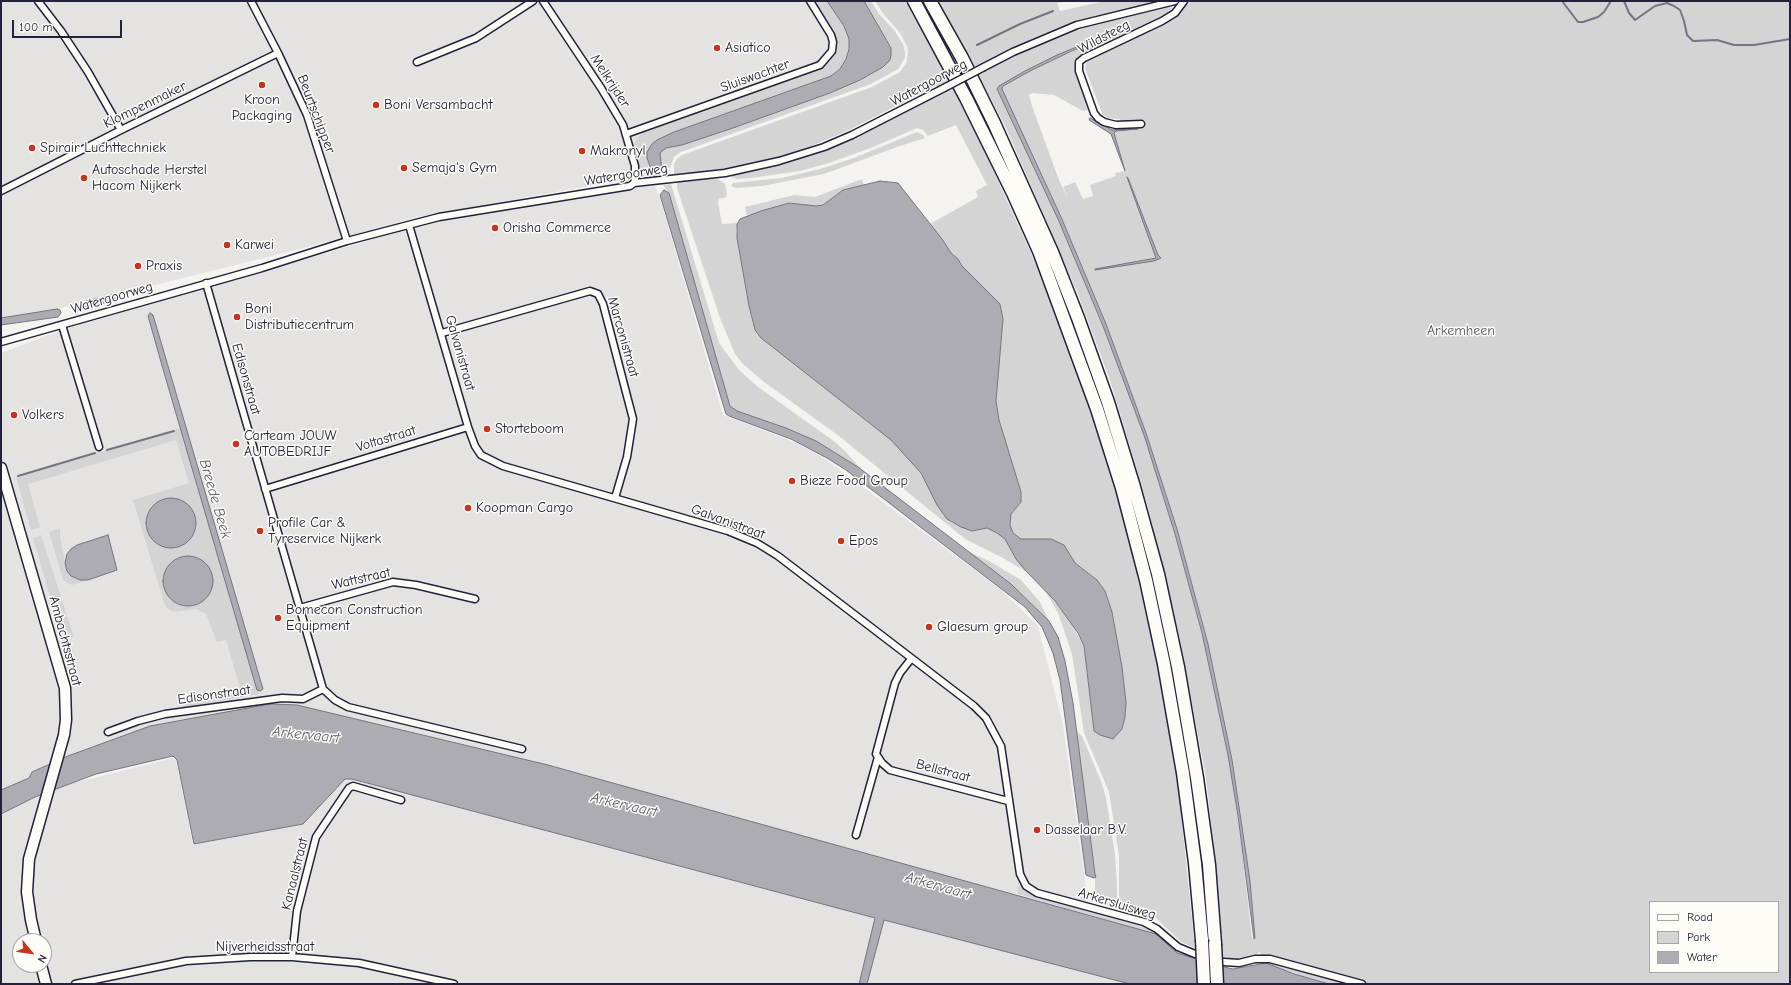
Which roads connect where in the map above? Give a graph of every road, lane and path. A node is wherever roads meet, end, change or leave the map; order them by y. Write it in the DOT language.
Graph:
graph roads {
  1 [pos="38,1"];
  2 [pos="251,1"];
  3 [pos="533,1"];
  4 [pos="543,1"];
  5 [pos="810,1"];
  6 [pos="914,1"];
  7 [pos="930,1"];
  8 [pos="1175,1"];
  9 [pos="1184,1"];
  10 [pos="278,53"];
  11 [pos="417,62"];
  12 [pos="1141,124"];
  13 [pos="121,130"];
  14 [pos="626,134"];
  15 [pos="634,183"];
  16 [pos="1,191"];
  17 [pos="409,225"];
  18 [pos="347,241"];
  19 [pos="206,283"];
  20 [pos="62,325"];
  21 [pos="442,333"];
  22 [pos="1,342"];
  23 [pos="468,427"];
  24 [pos="99,447"];
  25 [pos="1,468"];
  26 [pos="265,489"];
  27 [pos="615,498"];
  28 [pos="475,599"];
  29 [pos="300,608"];
  30 [pos="911,659"];
  31 [pos="323,689"];
  32 [pos="108,732"];
  33 [pos="522,748"];
  34 [pos="878,757"];
  35 [pos="401,800"];
  36 [pos="1008,801"];
  37 [pos="856,836"];
  38 [pos="1026,886"];
  39 [pos="34,933"];
  40 [pos="1195,954"];
  41 [pos="292,957"];
  42 [pos="1224,962"];
  43 [pos="43,973"];
  44 [pos="46,984"];
  45 [pos="75,984"];
  46 [pos="454,984"];
  47 [pos="1204,984"];
  48 [pos="1217,984"];
  49 [pos="1362,984"];
  1 -- 13 [label="street"];
  2 -- 10 [label="street, Beurtschipper"];
  3 -- 11 [label="street"];
  4 -- 14 [label="street, Melkrijder"];
  5 -- 14 [label="street, Sluiswachter"];
  6 -- 47 [label="highway, bridge"];
  7 -- 48 [label="highway, bridge"];
  8 -- 15 [label="street, Watergoorweg, bridge"];
  9 -- 12 [label="street, Wildsteeg"];
  10 -- 13 [label="street, Klompenmaker"];
  10 -- 18 [label="street, Beurtschipper"];
  13 -- 16 [label="street, Klompenmaker"];
  14 -- 15 [label="street, Melkrijder"];
  15 -- 17 [label="street, Watergoorweg"];
  17 -- 18 [label="street, Watergoorweg"];
  17 -- 21 [label="street, Galvanistraat"];
  18 -- 19 [label="street, Watergoorweg"];
  19 -- 20 [label="street, Watergoorweg"];
  19 -- 26 [label="street, Edisonstraat"];
  20 -- 22 [label="street, Watergoorweg"];
  20 -- 24 [label="street, Watergoorweg"];
  21 -- 23 [label="street, Galvanistraat"];
  21 -- 27 [label="street, Marconistraat"];
  23 -- 26 [label="street, Voltastraat"];
  23 -- 27 [label="street, Galvanistraat"];
  25 -- 39 [label="main road, Ambachtsstraat"];
  26 -- 29 [label="street, Edisonstraat"];
  27 -- 30 [label="street, Galvanistraat"];
  28 -- 29 [label="street, Wattstraat"];
  29 -- 31 [label="street, Edisonstraat"];
  30 -- 34 [label="street"];
  30 -- 36 [label="street, Galvanistraat"];
  31 -- 32 [label="street, Edisonstraat"];
  31 -- 33 [label="street"];
  34 -- 36 [label="street, Bellstraat"];
  34 -- 37 [label="street"];
  35 -- 41 [label="street, Kanaalstraat"];
  36 -- 38 [label="street, Galvanistraat"];
  38 -- 40 [label="street, Arkersluisweg"];
  41 -- 45 [label="street, Nijverheidsstraat"];
  41 -- 46 [label="street, Nijverheidsstraat"];
  42 -- 49 [label="street"];
  43 -- 44 [label="main road"];
}
